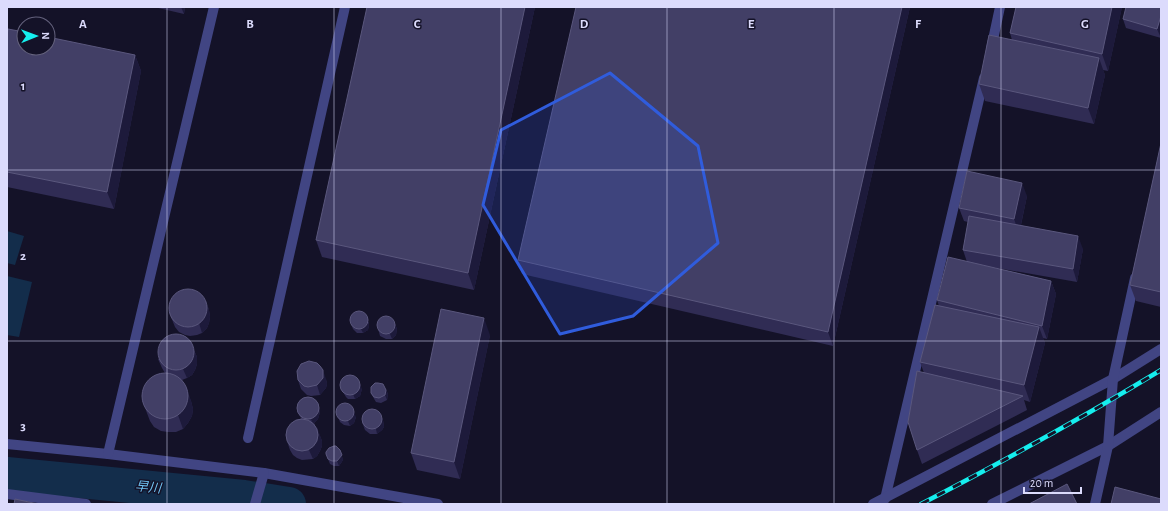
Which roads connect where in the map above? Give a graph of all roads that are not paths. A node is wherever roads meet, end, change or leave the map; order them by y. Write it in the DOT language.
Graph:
graph roads {
  1 [pos="214,7"];
  2 [pos="345,7"];
  3 [pos="1000,7"];
  4 [pos="1136,271"];
  5 [pos="1161,349"];
  6 [pos="1113,380"];
  7 [pos="1161,412"];
  8 [pos="248,438"];
  9 [pos="7,444"];
  10 [pos="1108,446"];
  11 [pos="108,454"];
  12 [pos="264,473"];
  13 [pos="7,494"];
  14 [pos="885,499"];
  15 [pos="86,504"];
  16 [pos="256,504"];
  17 [pos="438,504"];
  18 [pos="873,504"];
  19 [pos="992,504"];
  20 [pos="1095,504"];
  1 -- 11 [label="street"];
  2 -- 8 [label="street"];
  3 -- 14 [label="street"];
  4 -- 6 [label="street"];
  5 -- 6 [label="street"];
  6 -- 10 [label="street"];
  6 -- 14 [label="street"];
  7 -- 10 [label="street"];
  9 -- 11 [label="street"];
  10 -- 19 [label="street"];
  10 -- 20 [label="street"];
  11 -- 12 [label="street"];
  12 -- 16 [label="street"];
  12 -- 17 [label="street"];
  13 -- 15 [label="street"];
  14 -- 18 [label="street"];
}
